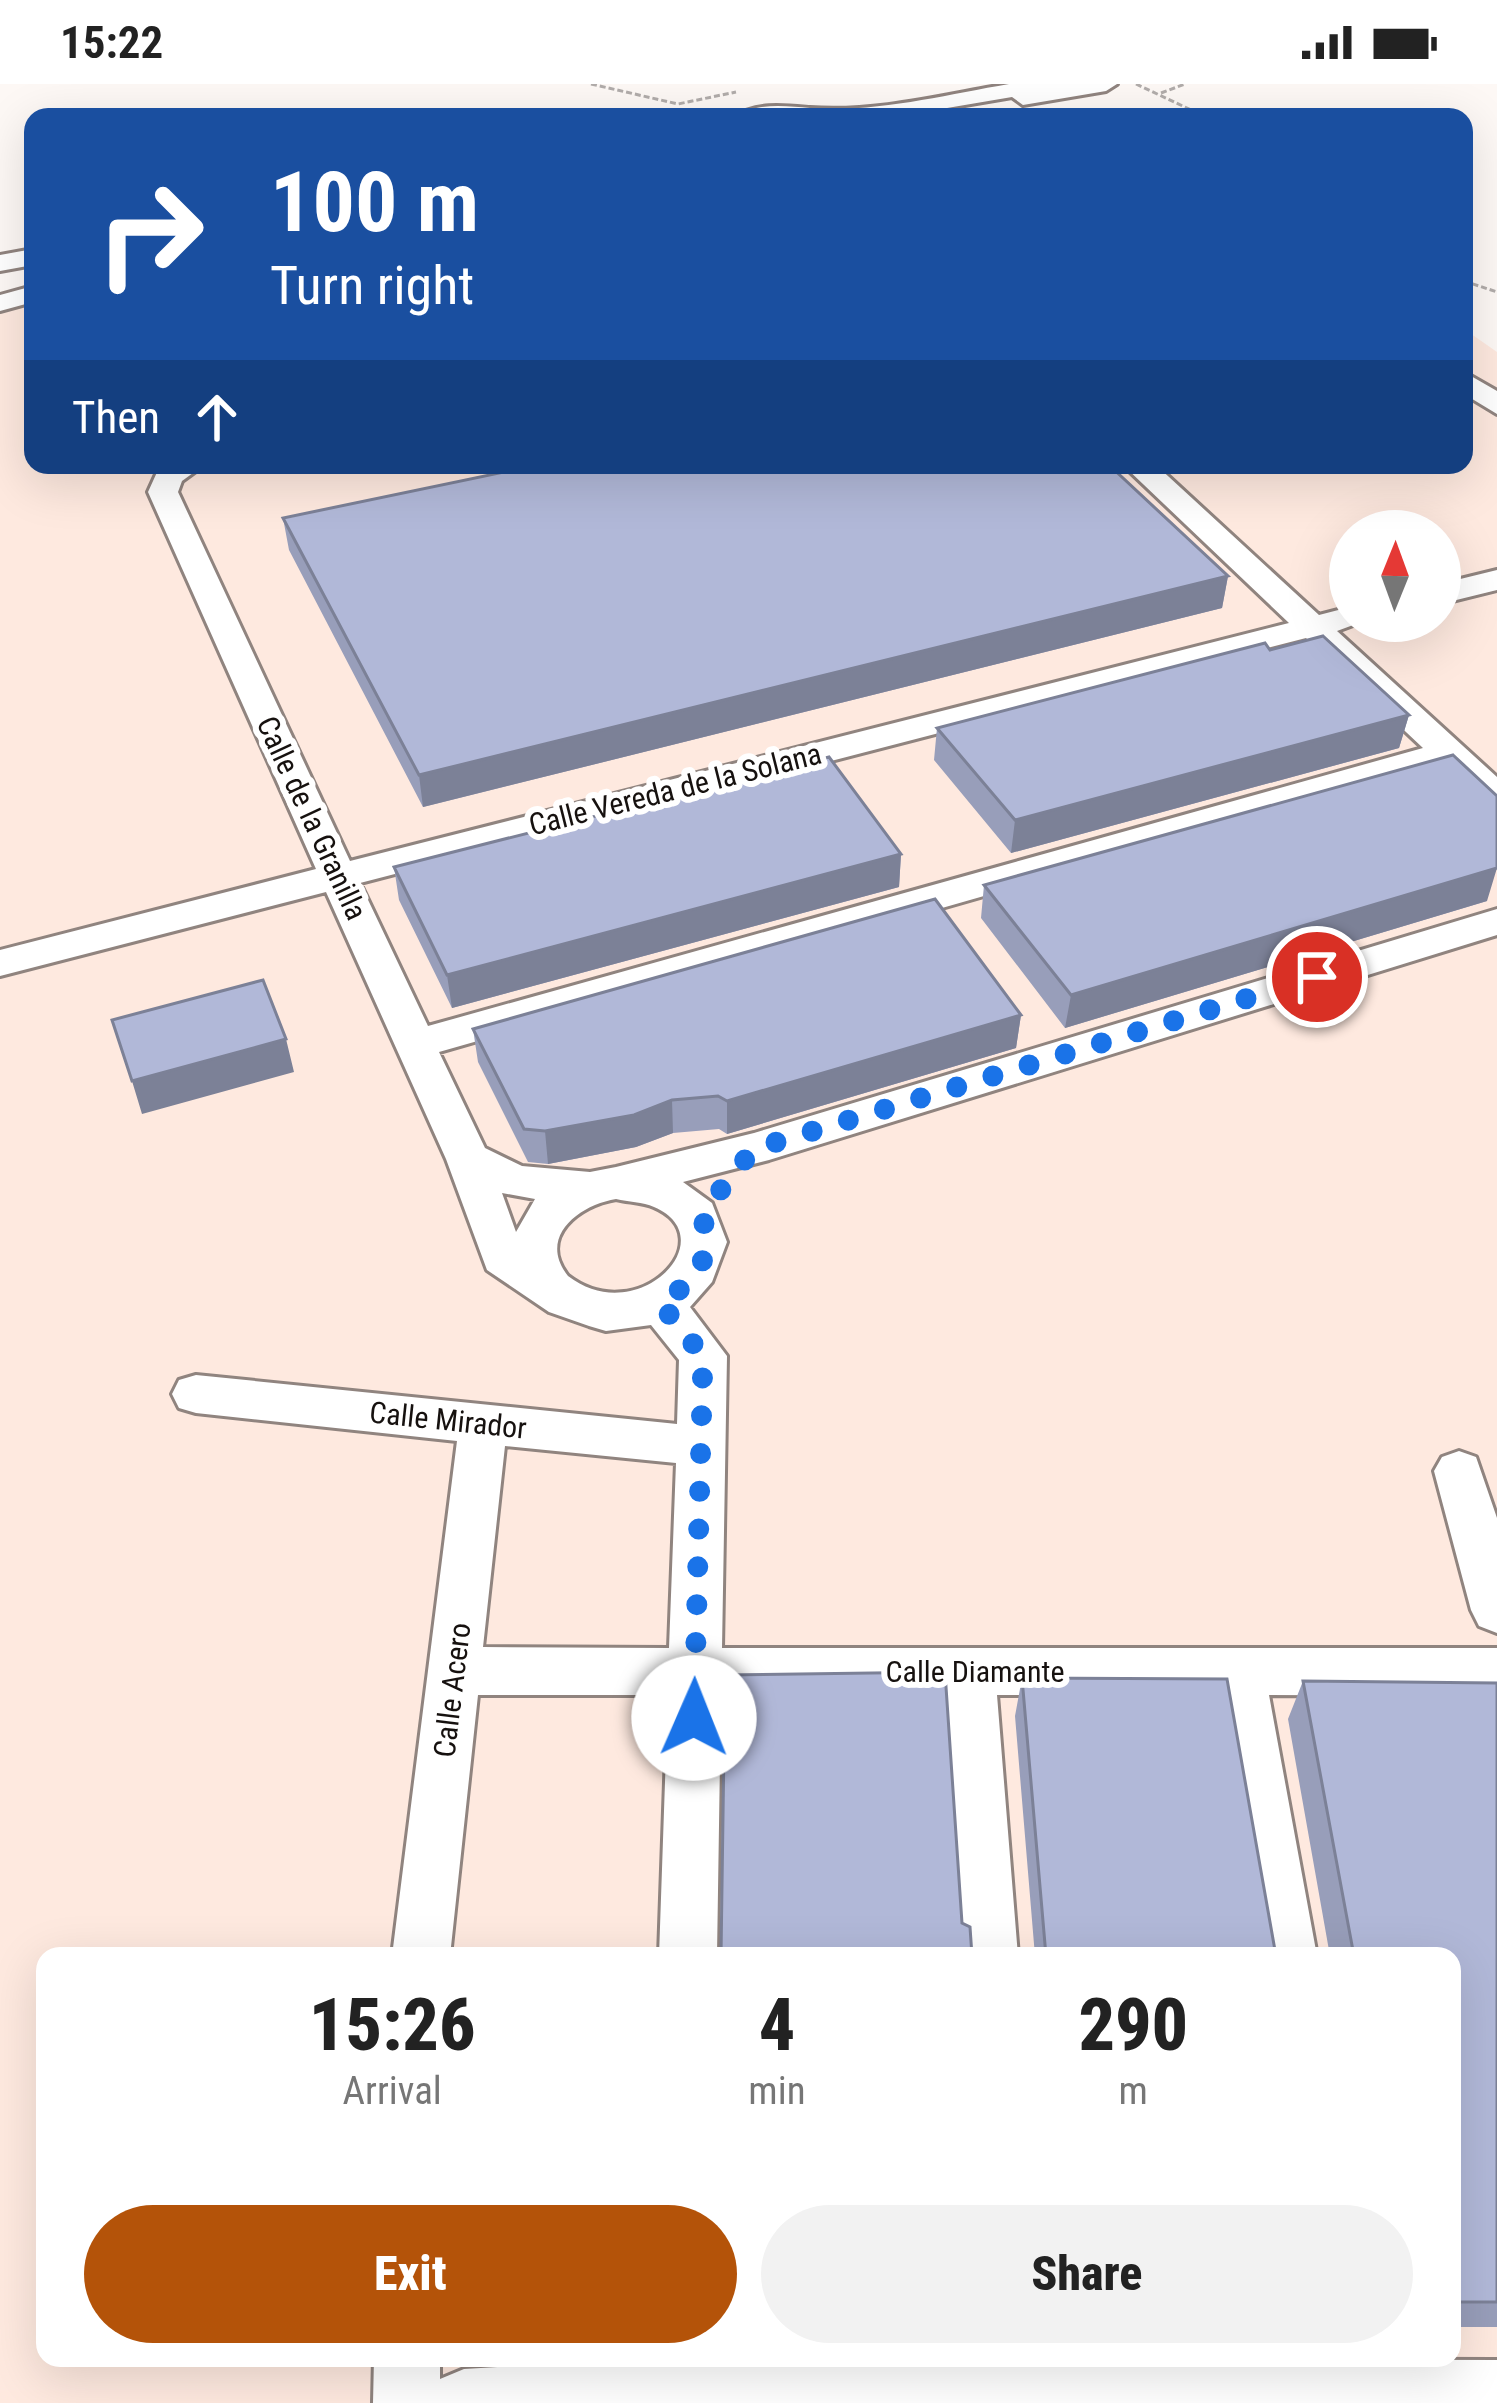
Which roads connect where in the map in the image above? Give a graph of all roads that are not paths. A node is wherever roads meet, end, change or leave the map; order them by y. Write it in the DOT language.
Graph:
graph roads {
  1 [pos="1051,84"];
  2 [pos="1106,84"];
  3 [pos="906,108"];
  4 [pos="966,108"];
  5 [pos="177,474"];
  6 [pos="1148,474"];
  7 [pos="1497,580"];
  8 [pos="1461,589"];
  9 [pos="1329,622"];
  10 [pos="1312,626"];
  11 [pos="1448,752"];
  12 [pos="1497,797"];
  13 [pos="339,875"];
  14 [pos="1497,922"];
  15 [pos="0,963"];
  16 [pos="416,1044"];
  17 [pos="754,1149"];
  18 [pos="468,1159"];
  19 [pos="602,1185"];
  20 [pos="703,1228"];
  21 [pos="546,1284"];
  22 [pos="660,1303"];
  23 [pos="196,1394"];
  24 [pos="484,1424"];
  25 [pos="700,1446"];
  26 [pos="1459,1472"];
  27 [pos="1497,1610"];
  28 [pos="454,1671"];
  29 [pos="695,1671"];
  30 [pos="968,1671"];
  31 [pos="1238,1671"];
  32 [pos="1497,1672"];
  33 [pos="422,1947"];
  34 [pos="688,1947"];
  35 [pos="988,1947"];
  36 [pos="1286,1947"];
  37 [pos="407,2367"];
  38 [pos="1019,2374"];
  39 [pos="1360,2375"];
  40 [pos="702,2383"];
  41 [pos="1497,2393"];
  42 [pos="407,2403"];
  43 [pos="464,2403"];
  1 -- 3 [label="street"];
  2 -- 4 [label="street"];
  5 -- 13 [label="street, Calle de la Granilla"];
  6 -- 10 [label="street"];
  7 -- 8 [label="street"];
  9 -- 10 [label="street, Calle Vereda de la Solana"];
  10 -- 11 [label="street"];
  10 -- 13 [label="street, Calle Vereda de la Solana"];
  11 -- 12 [label="street"];
  11 -- 16 [label="street"];
  13 -- 15 [label="street, Calle Vereda de la Solana"];
  13 -- 16 [label="street, Calle de la Granilla"];
  14 -- 17 [label="street"];
  16 -- 18 [label="street, Calle de la Granilla"];
  17 -- 19 [label="street"];
  17 -- 20 [label="street"];
  18 -- 19 [label="street"];
  18 -- 21 [label="street, Calle de la Granilla"];
  19 -- 20 [label="street"];
  19 -- 21 [label="street"];
  20 -- 22 [label="street"];
  21 -- 22 [label="street"];
  22 -- 25 [label="street"];
  23 -- 24 [label="street, Calle Mirador"];
  24 -- 25 [label="street, Calle Mirador"];
  24 -- 28 [label="street, Calle Acero"];
  25 -- 29 [label="street"];
  26 -- 27 [label="street"];
  28 -- 29 [label="street, Calle Diamante"];
  28 -- 33 [label="street, Calle Acero"];
  29 -- 30 [label="street, Calle Diamante"];
  29 -- 34 [label="street"];
  30 -- 31 [label="street, Calle Diamante"];
  30 -- 35 [label="street"];
  31 -- 32 [label="street, Calle Diamante"];
  31 -- 36 [label="street"];
  37 -- 42 [label="street"];
  38 -- 39 [label="street"];
  38 -- 40 [label="street"];
  39 -- 41 [label="street"];
  40 -- 43 [label="street"];
}
